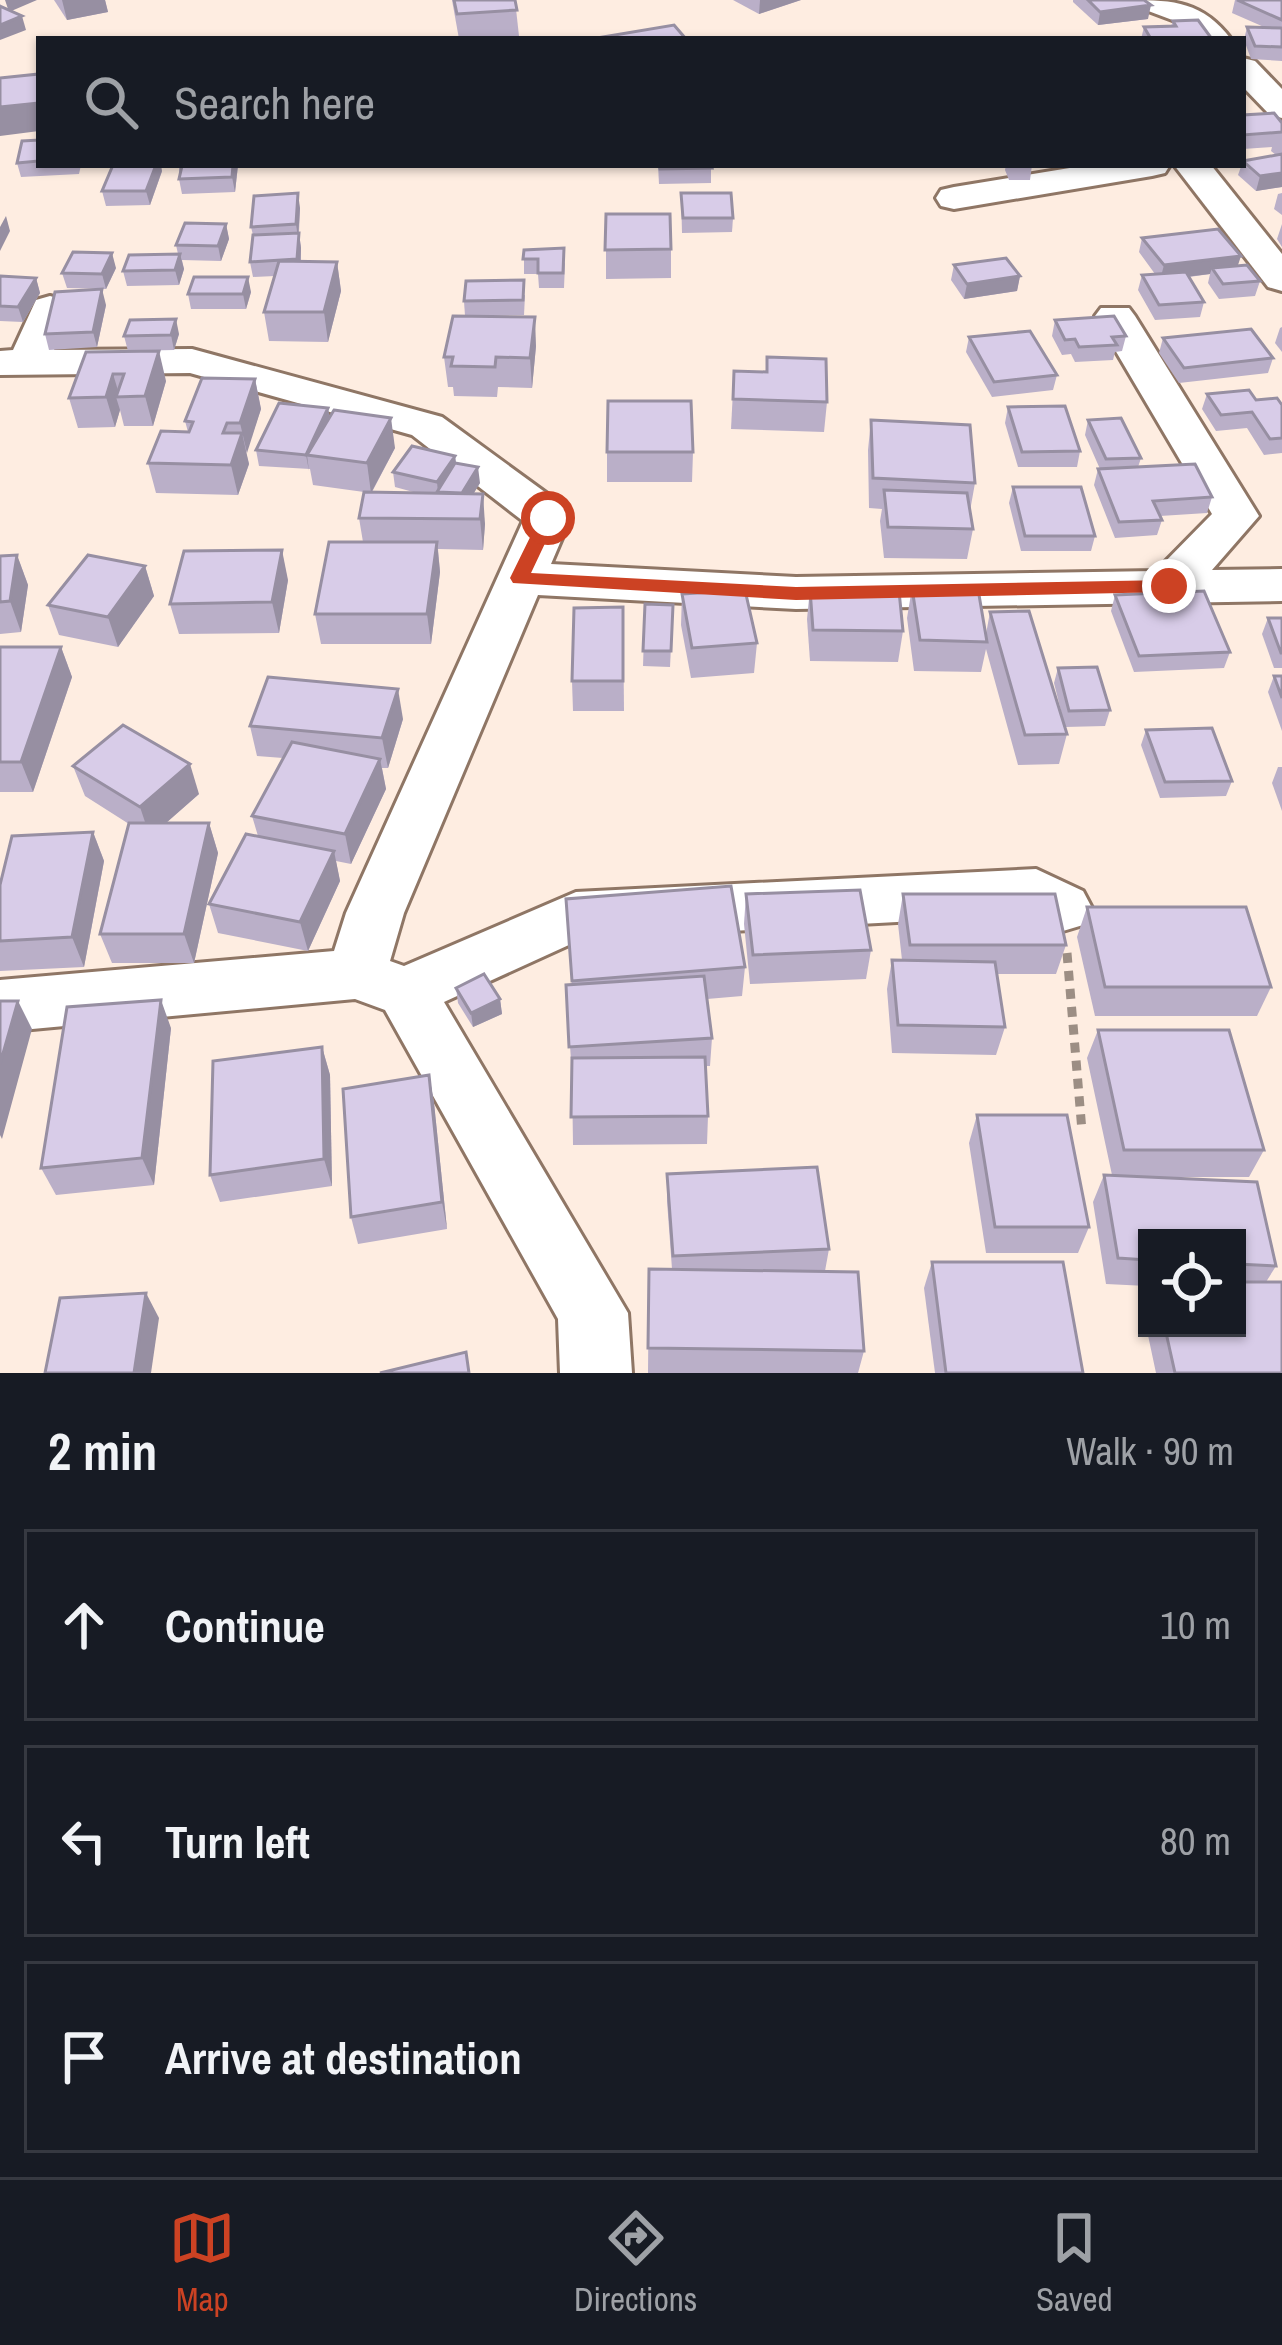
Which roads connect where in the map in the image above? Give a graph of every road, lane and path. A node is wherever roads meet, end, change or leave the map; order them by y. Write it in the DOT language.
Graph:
graph roads {
  1 [pos="1146,0"];
  2 [pos="1212,36"];
  3 [pos="1246,72"];
  4 [pos="1266,102"];
  5 [pos="1135,168"];
  6 [pos="1194,168"];
  7 [pos="954,198"];
  8 [pos="1282,279"];
  9 [pos="50,308"];
  10 [pos="1114,316"];
  11 [pos="15,362"];
  12 [pos="519,578"];
  13 [pos="1282,585"];
  14 [pos="1169,586"];
  15 [pos="1064,908"];
  16 [pos="381,983"];
  17 [pos="0,1006"];
  18 [pos="1082,1131"];
  19 [pos="596,1373"];
  1 -- 2 [label="street"];
  3 -- 4 [label="street"];
  5 -- 7 [label="street"];
  6 -- 8 [label="street"];
  9 -- 11 [label="street"];
  10 -- 14 [label="street"];
  11 -- 12 [label="street"];
  12 -- 14 [label="street"];
  12 -- 16 [label="street"];
  13 -- 14 [label="street"];
  15 -- 16 [label="street"];
  15 -- 18 [label="path"];
  16 -- 17 [label="street"];
  16 -- 19 [label="street"];
}
